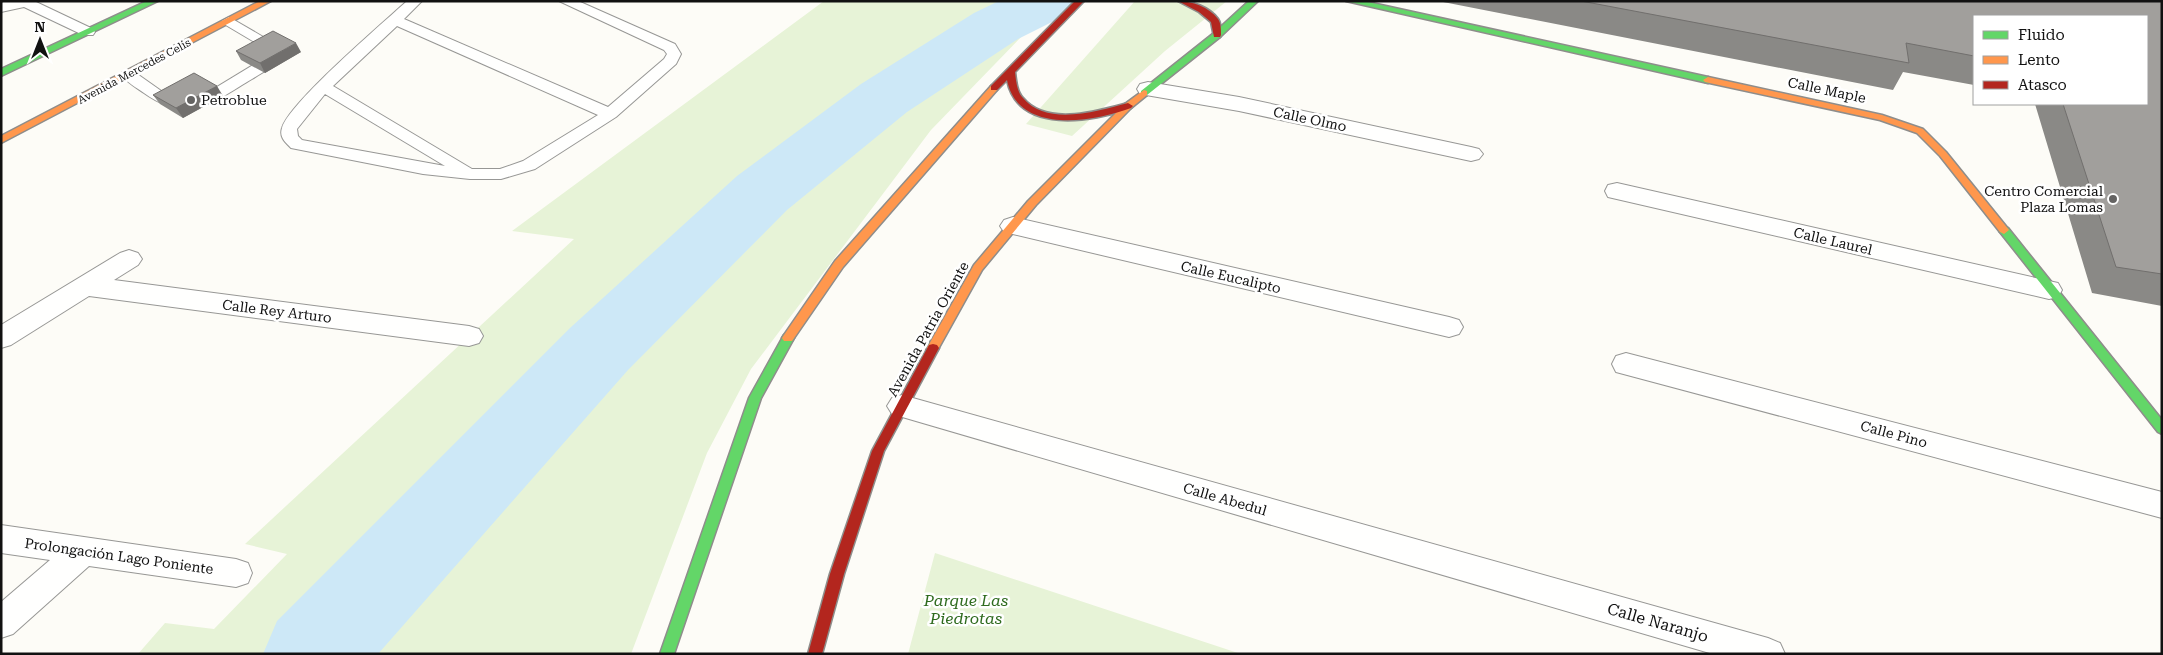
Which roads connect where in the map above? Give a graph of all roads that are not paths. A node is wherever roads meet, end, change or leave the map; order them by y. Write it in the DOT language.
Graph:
graph roads {
  1 [pos="154,1"];
  2 [pos="267,1"];
  3 [pos="414,1"];
  4 [pos="566,1"];
  5 [pos="1080,1"];
  6 [pos="1182,1"];
  7 [pos="1254,1"];
  8 [pos="1350,1"];
  9 [pos="1,8"];
  10 [pos="396,20"];
  11 [pos="229,21"];
  12 [pos="88,32"];
  13 [pos="1216,35"];
  14 [pos="1010,71"];
  15 [pos="1,73"];
  16 [pos="128,74"];
  17 [pos="323,87"];
  18 [pos="1148,88"];
  19 [pos="1128,106"];
  20 [pos="610,114"];
  21 [pos="1,140"];
  22 [pos="1471,154"];
  23 [pos="470,174"];
  24 [pos="1618,191"];
  25 [pos="1013,226"];
  26 [pos="129,259"];
  27 [pos="84,286"];
  28 [pos="2050,290"];
  29 [pos="1448,327"];
  30 [pos="469,336"];
  31 [pos="1,338"];
  32 [pos="1626,364"];
  33 [pos="902,406"];
  34 [pos="2162,429"];
  35 [pos="2162,505"];
  36 [pos="1,540"];
  37 [pos="83,551"];
  38 [pos="236,573"];
  39 [pos="1548,591"];
  40 [pos="1,623"];
  41 [pos="667,654"];
  42 [pos="815,654"];
  43 [pos="1768,654"];
  1 -- 12 [label="street"];
  2 -- 11 [label="street, Avenida Mercedes Celis"];
  3 -- 10 [label="lane"];
  4 -- 20 [label="lane"];
  5 -- 14 [label="street"];
  6 -- 13 [label="street"];
  7 -- 13 [label="street, Avenida Patria Oriente"];
  8 -- 28 [label="street, Calle Maple"];
  9 -- 12 [label="lane"];
  10 -- 17 [label="lane"];
  10 -- 20 [label="lane"];
  11 -- 16 [label="street, Avenida Mercedes Celis"];
  11 -- 16 [label="lane"];
  12 -- 15 [label="street"];
  13 -- 18 [label="street, Avenida Patria Oriente"];
  14 -- 19 [label="street"];
  14 -- 41 [label="street"];
  16 -- 21 [label="street, Avenida Mercedes Celis"];
  17 -- 23 [label="lane"];
  17 -- 23 [label="lane"];
  18 -- 19 [label="street, Avenida Patria Oriente"];
  18 -- 22 [label="street, Calle Olmo"];
  19 -- 25 [label="street, Avenida Patria Oriente"];
  20 -- 23 [label="lane"];
  24 -- 28 [label="street, Calle Laurel"];
  25 -- 29 [label="street, Calle Eucalipto"];
  25 -- 33 [label="street, Avenida Patria Oriente"];
  26 -- 27 [label="street"];
  27 -- 30 [label="street, Calle Rey Arturo"];
  27 -- 31 [label="street"];
  28 -- 34 [label="street, Calle Maple"];
  32 -- 35 [label="street, Calle Pino"];
  33 -- 39 [label="street, Calle Abedul"];
  33 -- 42 [label="street, Avenida Patria Oriente"];
  36 -- 37 [label="street, Prolongación Lago Poniente"];
  37 -- 38 [label="street, Prolongación Lago Poniente"];
  37 -- 40 [label="street"];
  39 -- 43 [label="street, Calle Naranjo"];
}
